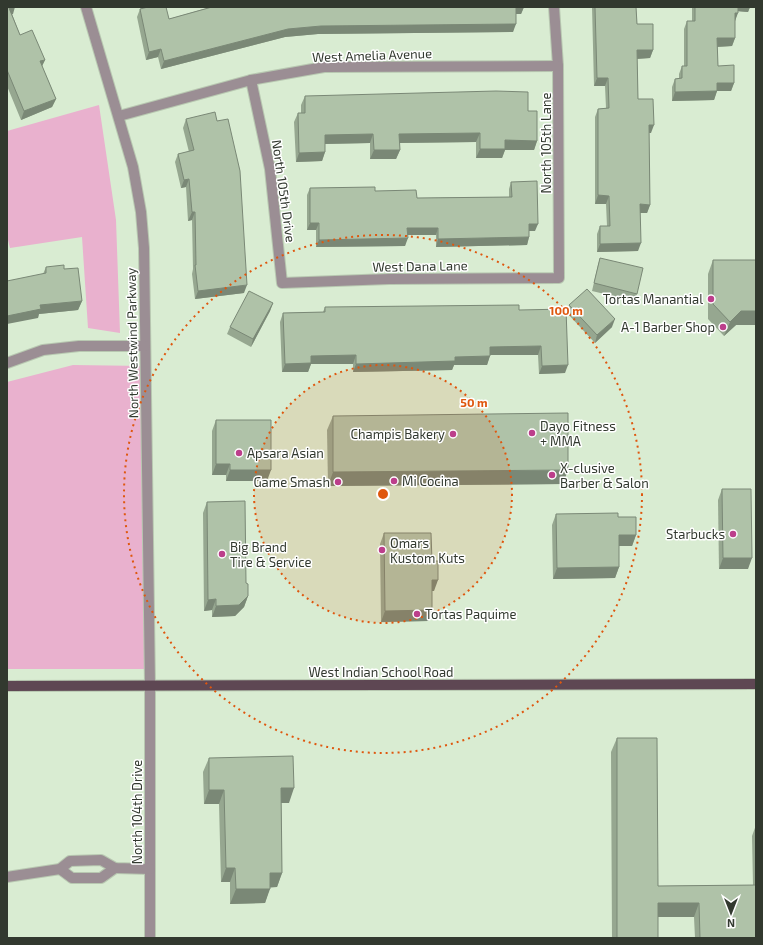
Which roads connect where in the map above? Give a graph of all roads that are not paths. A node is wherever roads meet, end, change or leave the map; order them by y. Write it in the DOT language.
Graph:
graph roads {
  1 [pos="86,7"];
  2 [pos="554,7"];
  3 [pos="558,66"];
  4 [pos="251,80"];
  5 [pos="119,116"];
  6 [pos="559,278"];
  7 [pos="282,283"];
  8 [pos="145,346"];
  9 [pos="7,364"];
  10 [pos="756,684"];
  11 [pos="7,686"];
  12 [pos="150,686"];
  13 [pos="88,861"];
  14 [pos="115,868"];
  15 [pos="60,869"];
  16 [pos="150,869"];
  17 [pos="7,877"];
  18 [pos="88,878"];
  19 [pos="150,938"];
  1 -- 5 [label="street, North Westwind Parkway"];
  2 -- 3 [label="street, North 105th Lane"];
  3 -- 4 [label="street, West Amelia Avenue"];
  3 -- 6 [label="street, North 105th Lane"];
  4 -- 5 [label="street, West Amelia Avenue"];
  4 -- 7 [label="street, North 105th Drive"];
  5 -- 8 [label="street, North Westwind Parkway"];
  6 -- 7 [label="street, West Dana Lane"];
  8 -- 9 [label="street"];
  8 -- 12 [label="street, North Westwind Parkway"];
  10 -- 12 [label="main road, West Indian School Road"];
  11 -- 12 [label="main road, West Indian School Road"];
  12 -- 16 [label="street, North 104th Drive"];
  13 -- 14 [label="street"];
  13 -- 15 [label="street"];
  13 -- 18 [label="street"];
  14 -- 16 [label="street"];
  14 -- 18 [label="street"];
  15 -- 17 [label="street"];
  15 -- 18 [label="street"];
  16 -- 19 [label="street, North 104th Drive"];
}
